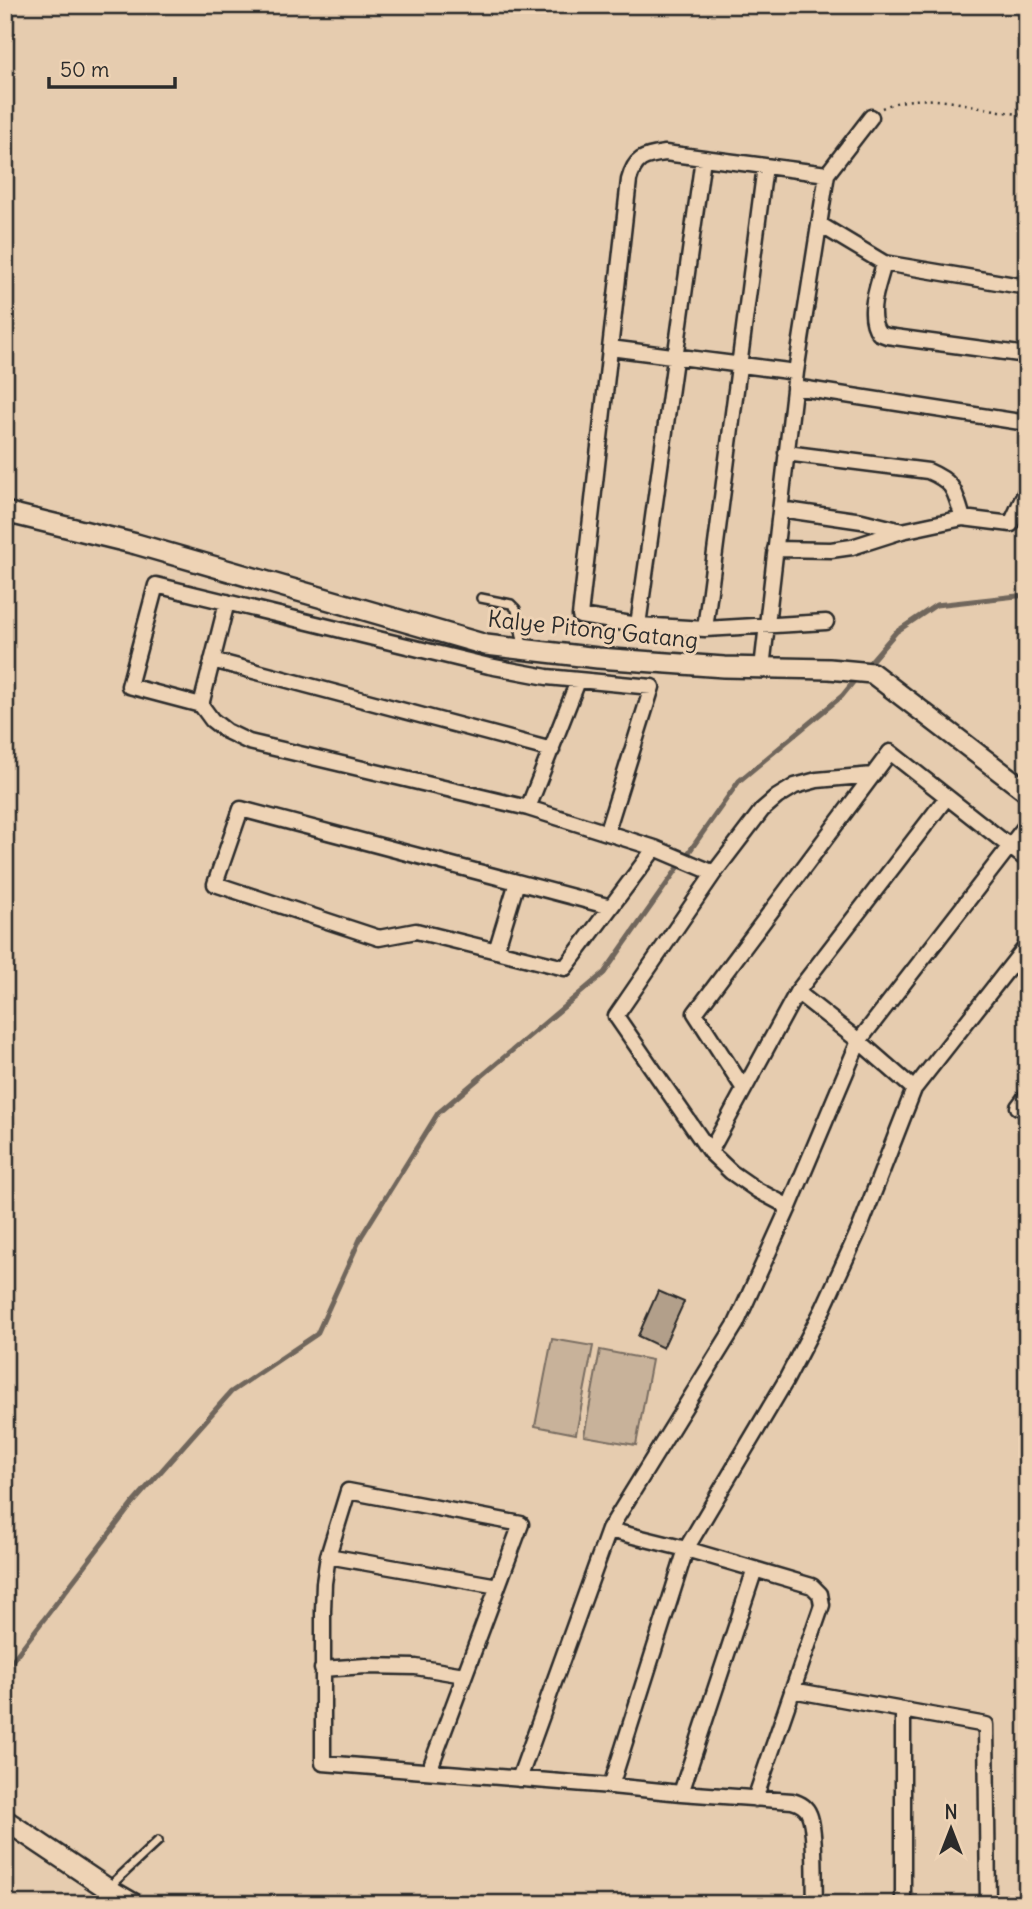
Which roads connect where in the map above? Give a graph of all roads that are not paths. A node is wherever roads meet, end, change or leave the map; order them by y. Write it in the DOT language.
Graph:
graph roads {
  1 [pos="871,117"];
  2 [pos="703,158"];
  3 [pos="765,166"];
  4 [pos="827,174"];
  5 [pos="819,224"];
  6 [pos="884,263"];
  7 [pos="1027,287"];
  8 [pos="610,348"];
  9 [pos="1027,355"];
  10 [pos="676,357"];
  11 [pos="739,365"];
  12 [pos="795,380"];
  13 [pos="1027,424"];
  14 [pos="786,453"];
  15 [pos="1027,489"];
  16 [pos="780,509"];
  17 [pos="5,512"];
  18 [pos="963,518"];
  19 [pos="902,530"];
  20 [pos="775,549"];
  21 [pos="481,598"];
  22 [pos="227,602"];
  23 [pos="825,622"];
  24 [pos="638,625"];
  25 [pos="767,627"];
  26 [pos="705,629"];
  27 [pos="524,651"];
  28 [pos="212,660"];
  29 [pos="762,668"];
  30 [pos="578,681"];
  31 [pos="201,705"];
  32 [pos="552,750"];
  33 [pos="873,775"];
  34 [pos="1027,792"];
  35 [pos="947,797"];
  36 [pos="528,808"];
  37 [pos="1027,824"];
  38 [pos="607,831"];
  39 [pos="1010,846"];
  40 [pos="655,848"];
  41 [pos="1027,860"];
  42 [pos="714,873"];
  43 [pos="517,882"];
  44 [pos="611,907"];
  45 [pos="1027,945"];
  46 [pos="496,951"];
  47 [pos="797,992"];
  48 [pos="859,1041"];
  49 [pos="744,1089"];
  50 [pos="914,1089"];
  51 [pos="1027,1095"];
  52 [pos="1018,1107"];
  53 [pos="710,1152"];
  54 [pos="789,1207"];
  55 [pos="609,1530"];
  56 [pos="686,1549"];
  57 [pos="328,1556"];
  58 [pos="755,1569"];
  59 [pos="498,1586"];
  60 [pos="322,1669"];
  61 [pos="464,1675"];
  62 [pos="792,1690"];
  63 [pos="902,1710"];
  64 [pos="429,1771"];
  65 [pos="519,1779"];
  66 [pos="611,1786"];
  67 [pos="681,1793"];
  68 [pos="755,1799"];
  69 [pos="5,1819"];
  70 [pos="158,1841"];
  71 [pos="108,1889"];
  72 [pos="134,1904"];
  73 [pos="815,1904"];
  74 [pos="903,1904"];
  75 [pos="988,1904"];
  1 -- 4 [label="street"];
  2 -- 3 [label="street"];
  2 -- 8 [label="street"];
  2 -- 10 [label="street"];
  3 -- 4 [label="street"];
  3 -- 11 [label="street"];
  4 -- 5 [label="street"];
  5 -- 6 [label="street"];
  5 -- 12 [label="street"];
  6 -- 7 [label="street"];
  6 -- 9 [label="street"];
  8 -- 10 [label="street"];
  8 -- 24 [label="street"];
  10 -- 11 [label="street"];
  10 -- 24 [label="street"];
  11 -- 12 [label="street"];
  11 -- 26 [label="street"];
  12 -- 13 [label="street"];
  12 -- 14 [label="street"];
  14 -- 16 [label="street"];
  14 -- 18 [label="street"];
  15 -- 18 [label="street"];
  16 -- 19 [label="street"];
  16 -- 20 [label="street"];
  17 -- 27 [label="street, Kalye Pitong Gatang"];
  18 -- 19 [label="street"];
  19 -- 20 [label="street"];
  20 -- 25 [label="street"];
  21 -- 27 [label="lane"];
  22 -- 28 [label="street"];
  22 -- 30 [label="street"];
  22 -- 31 [label="street"];
  23 -- 25 [label="street"];
  24 -- 26 [label="street"];
  25 -- 26 [label="street"];
  25 -- 29 [label="street"];
  27 -- 29 [label="street, Kalye Pitong Gatang"];
  28 -- 31 [label="street"];
  28 -- 32 [label="street"];
  29 -- 34 [label="street, Kalye Pitong Gatang"];
  30 -- 32 [label="street"];
  30 -- 38 [label="street"];
  31 -- 36 [label="street"];
  32 -- 36 [label="street"];
  33 -- 35 [label="street"];
  33 -- 42 [label="street"];
  33 -- 49 [label="street"];
  35 -- 39 [label="street"];
  35 -- 47 [label="street"];
  36 -- 38 [label="street"];
  37 -- 39 [label="street"];
  38 -- 40 [label="street"];
  39 -- 41 [label="street"];
  39 -- 48 [label="street"];
  40 -- 42 [label="street"];
  40 -- 44 [label="street"];
  42 -- 53 [label="street"];
  43 -- 44 [label="street"];
  43 -- 46 [label="street"];
  43 -- 46 [label="street"];
  44 -- 46 [label="street"];
  45 -- 50 [label="street"];
  47 -- 48 [label="street"];
  47 -- 49 [label="street"];
  48 -- 50 [label="street"];
  48 -- 54 [label="street"];
  49 -- 53 [label="street"];
  50 -- 56 [label="street"];
  51 -- 52 [label="street"];
  53 -- 54 [label="street"];
  54 -- 55 [label="street"];
  55 -- 56 [label="street"];
  55 -- 65 [label="street"];
  56 -- 58 [label="street"];
  56 -- 66 [label="street"];
  57 -- 59 [label="street"];
  57 -- 59 [label="street"];
  57 -- 60 [label="street"];
  58 -- 62 [label="street"];
  58 -- 67 [label="street"];
  59 -- 61 [label="street"];
  60 -- 61 [label="street"];
  60 -- 64 [label="street"];
  61 -- 64 [label="street"];
  62 -- 63 [label="street"];
  62 -- 68 [label="street"];
  63 -- 74 [label="street"];
  63 -- 75 [label="street"];
  64 -- 65 [label="street"];
  65 -- 66 [label="street"];
  66 -- 67 [label="street"];
  67 -- 68 [label="street"];
  68 -- 73 [label="street"];
  69 -- 71 [label="street"];
  70 -- 71 [label="lane"];
  71 -- 72 [label="street"];
}
